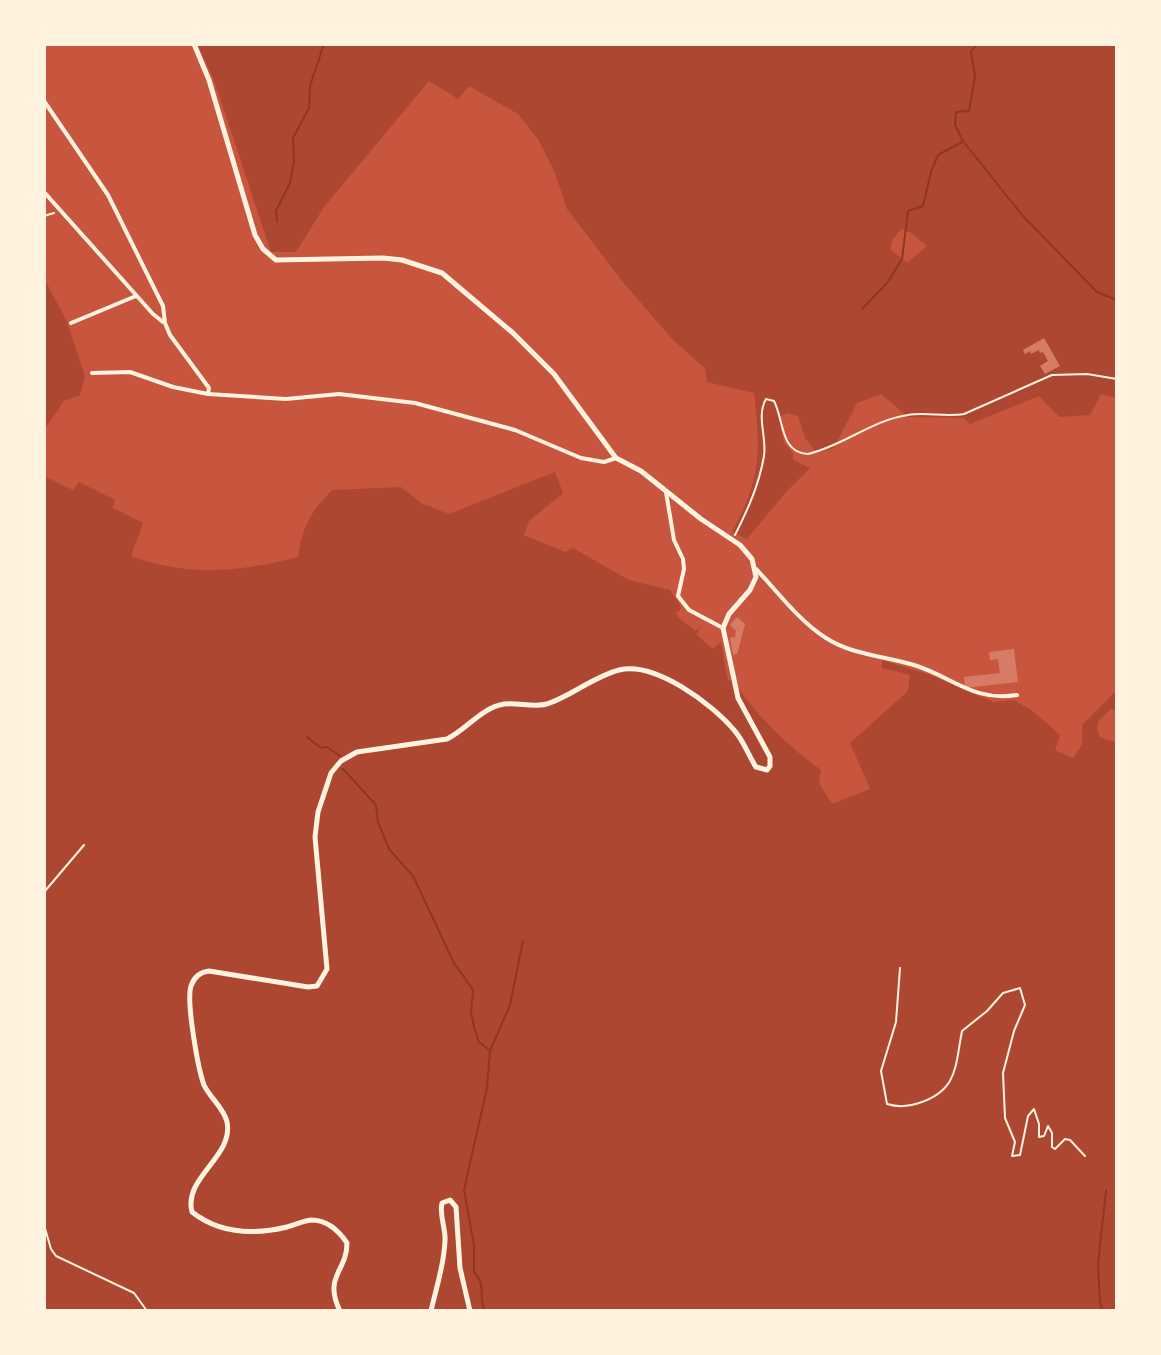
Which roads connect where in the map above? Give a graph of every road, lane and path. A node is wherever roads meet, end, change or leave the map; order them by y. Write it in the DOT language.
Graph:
graph roads {
  1 [pos="194,44"];
  2 [pos="44,101"];
  3 [pos="44,192"];
  4 [pos="63,211"];
  5 [pos="44,216"];
  6 [pos="136,296"];
  7 [pos="71,323"];
  8 [pos="165,323"];
  9 [pos="92,373"];
  10 [pos="1117,379"];
  11 [pos="208,394"];
  12 [pos="616,458"];
  13 [pos="666,492"];
  14 [pos="733,540"];
  15 [pos="756,569"];
  16 [pos="723,628"];
  17 [pos="1017,695"];
  18 [pos="84,845"];
  19 [pos="44,902"];
  20 [pos="900,968"];
  21 [pos="1085,1156"];
  22 [pos="44,1225"];
  23 [pos="147,1311"];
  24 [pos="340,1311"];
  25 [pos="431,1311"];
  26 [pos="470,1311"];
  1 -- 12 [label="street"];
  2 -- 8 [label="street"];
  3 -- 4 [label="street"];
  4 -- 5 [label="path"];
  4 -- 6 [label="street"];
  6 -- 7 [label="street"];
  6 -- 8 [label="street"];
  8 -- 11 [label="street"];
  9 -- 11 [label="street"];
  10 -- 14 [label="path"];
  11 -- 12 [label="street"];
  12 -- 13 [label="street"];
  13 -- 14 [label="street"];
  13 -- 16 [label="street"];
  14 -- 15 [label="street"];
  15 -- 16 [label="street"];
  15 -- 17 [label="street"];
  16 -- 24 [label="street"];
  18 -- 19 [label="path"];
  20 -- 21 [label="path"];
  22 -- 23 [label="path"];
  25 -- 26 [label="street"];
}
